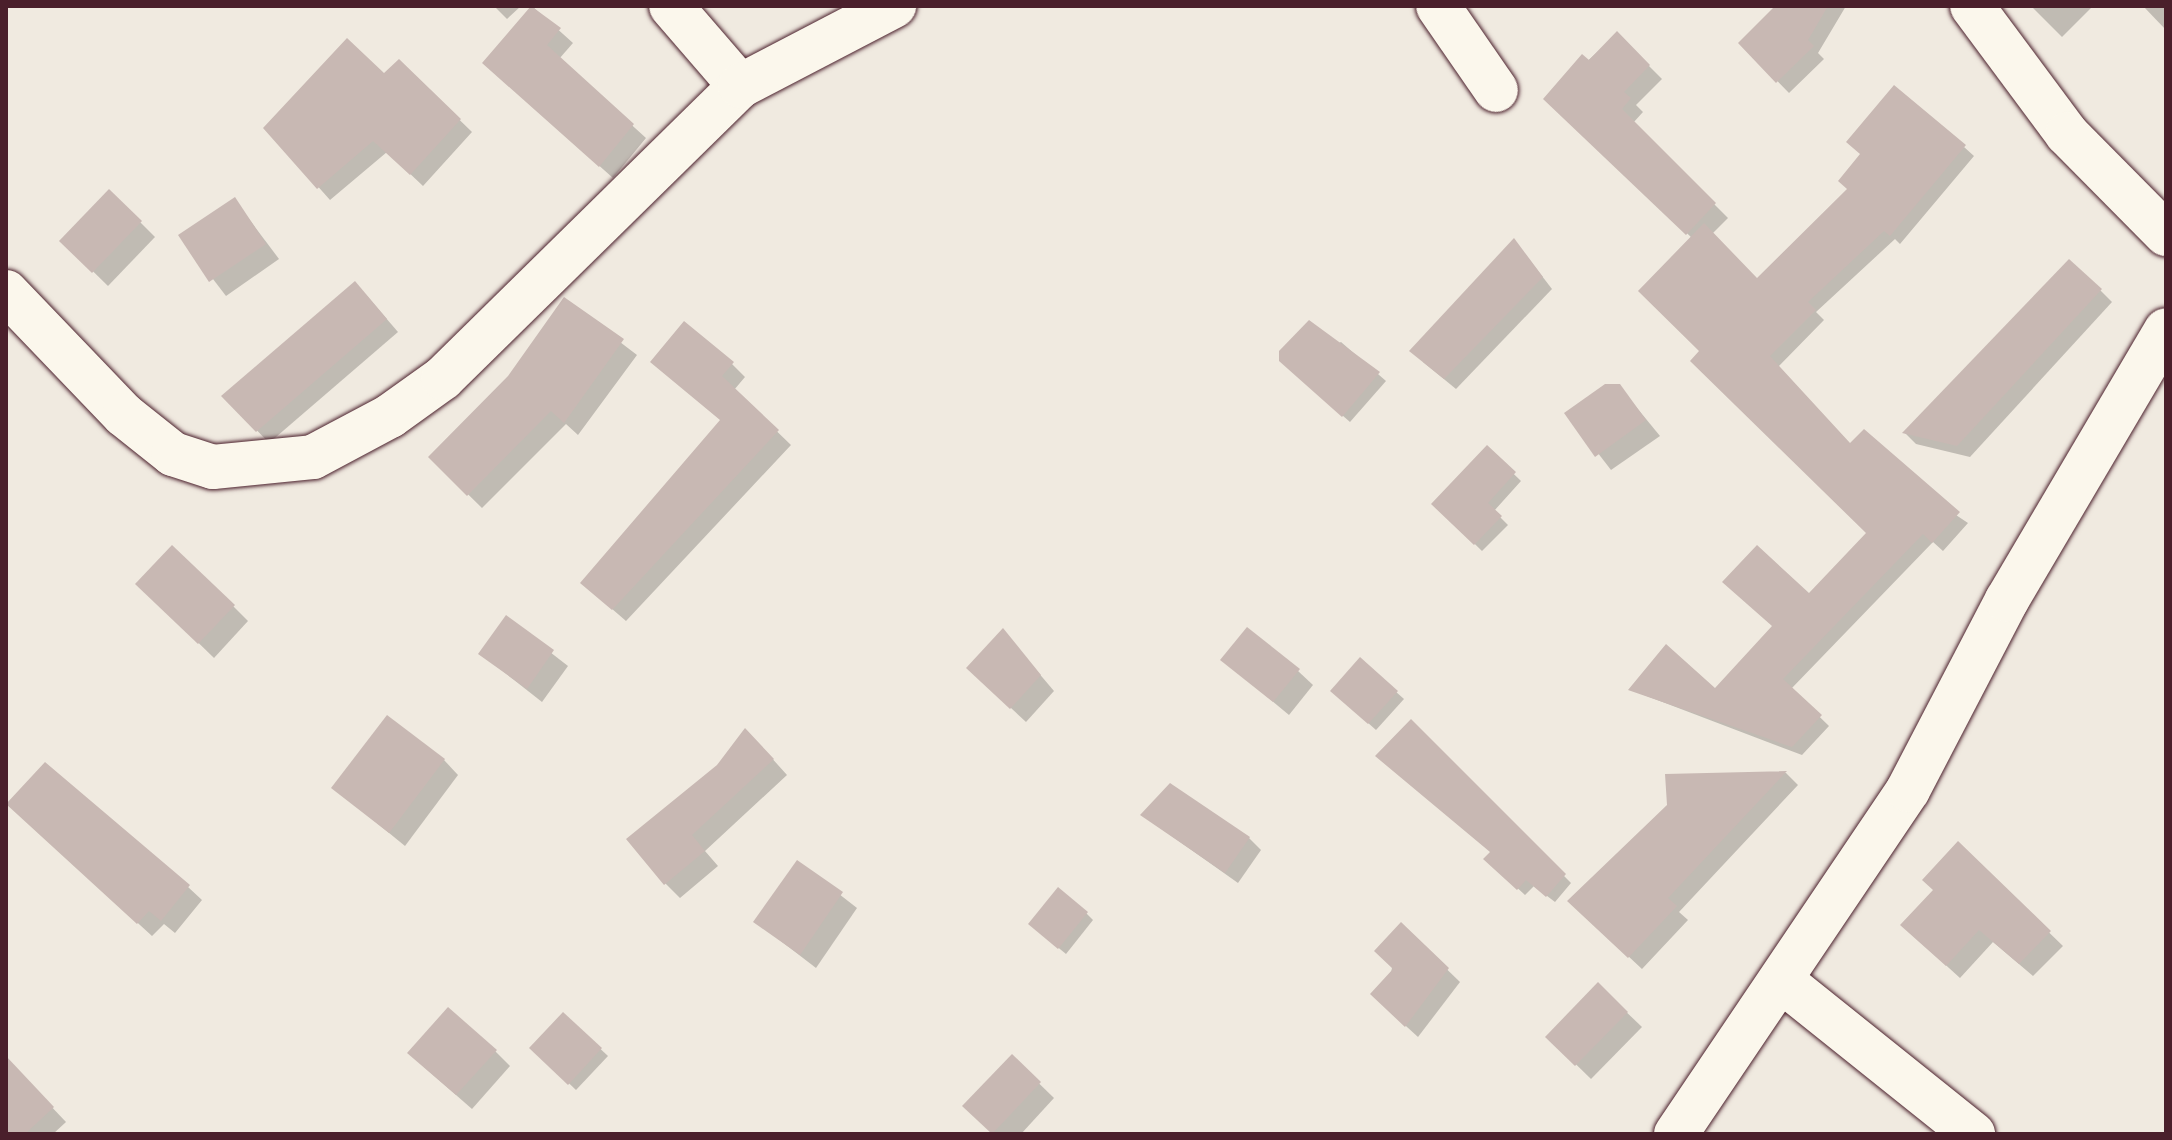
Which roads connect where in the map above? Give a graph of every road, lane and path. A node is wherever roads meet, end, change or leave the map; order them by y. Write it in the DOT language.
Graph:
graph roads {
  1 [pos="671,6"];
  2 [pos="894,6"];
  3 [pos="1438,6"];
  4 [pos="1972,6"];
  5 [pos="740,86"];
  6 [pos="1496,90"];
  7 [pos="2166,234"];
  8 [pos="6,292"];
  9 [pos="2166,330"];
  10 [pos="1782,981"];
  11 [pos="1676,1134"];
  12 [pos="1973,1134"];
  1 -- 5 [label="street"];
  2 -- 5 [label="street"];
  3 -- 6 [label="street"];
  4 -- 7 [label="street"];
  5 -- 8 [label="street"];
  9 -- 10 [label="street"];
  10 -- 11 [label="street"];
  10 -- 12 [label="street"];
}
